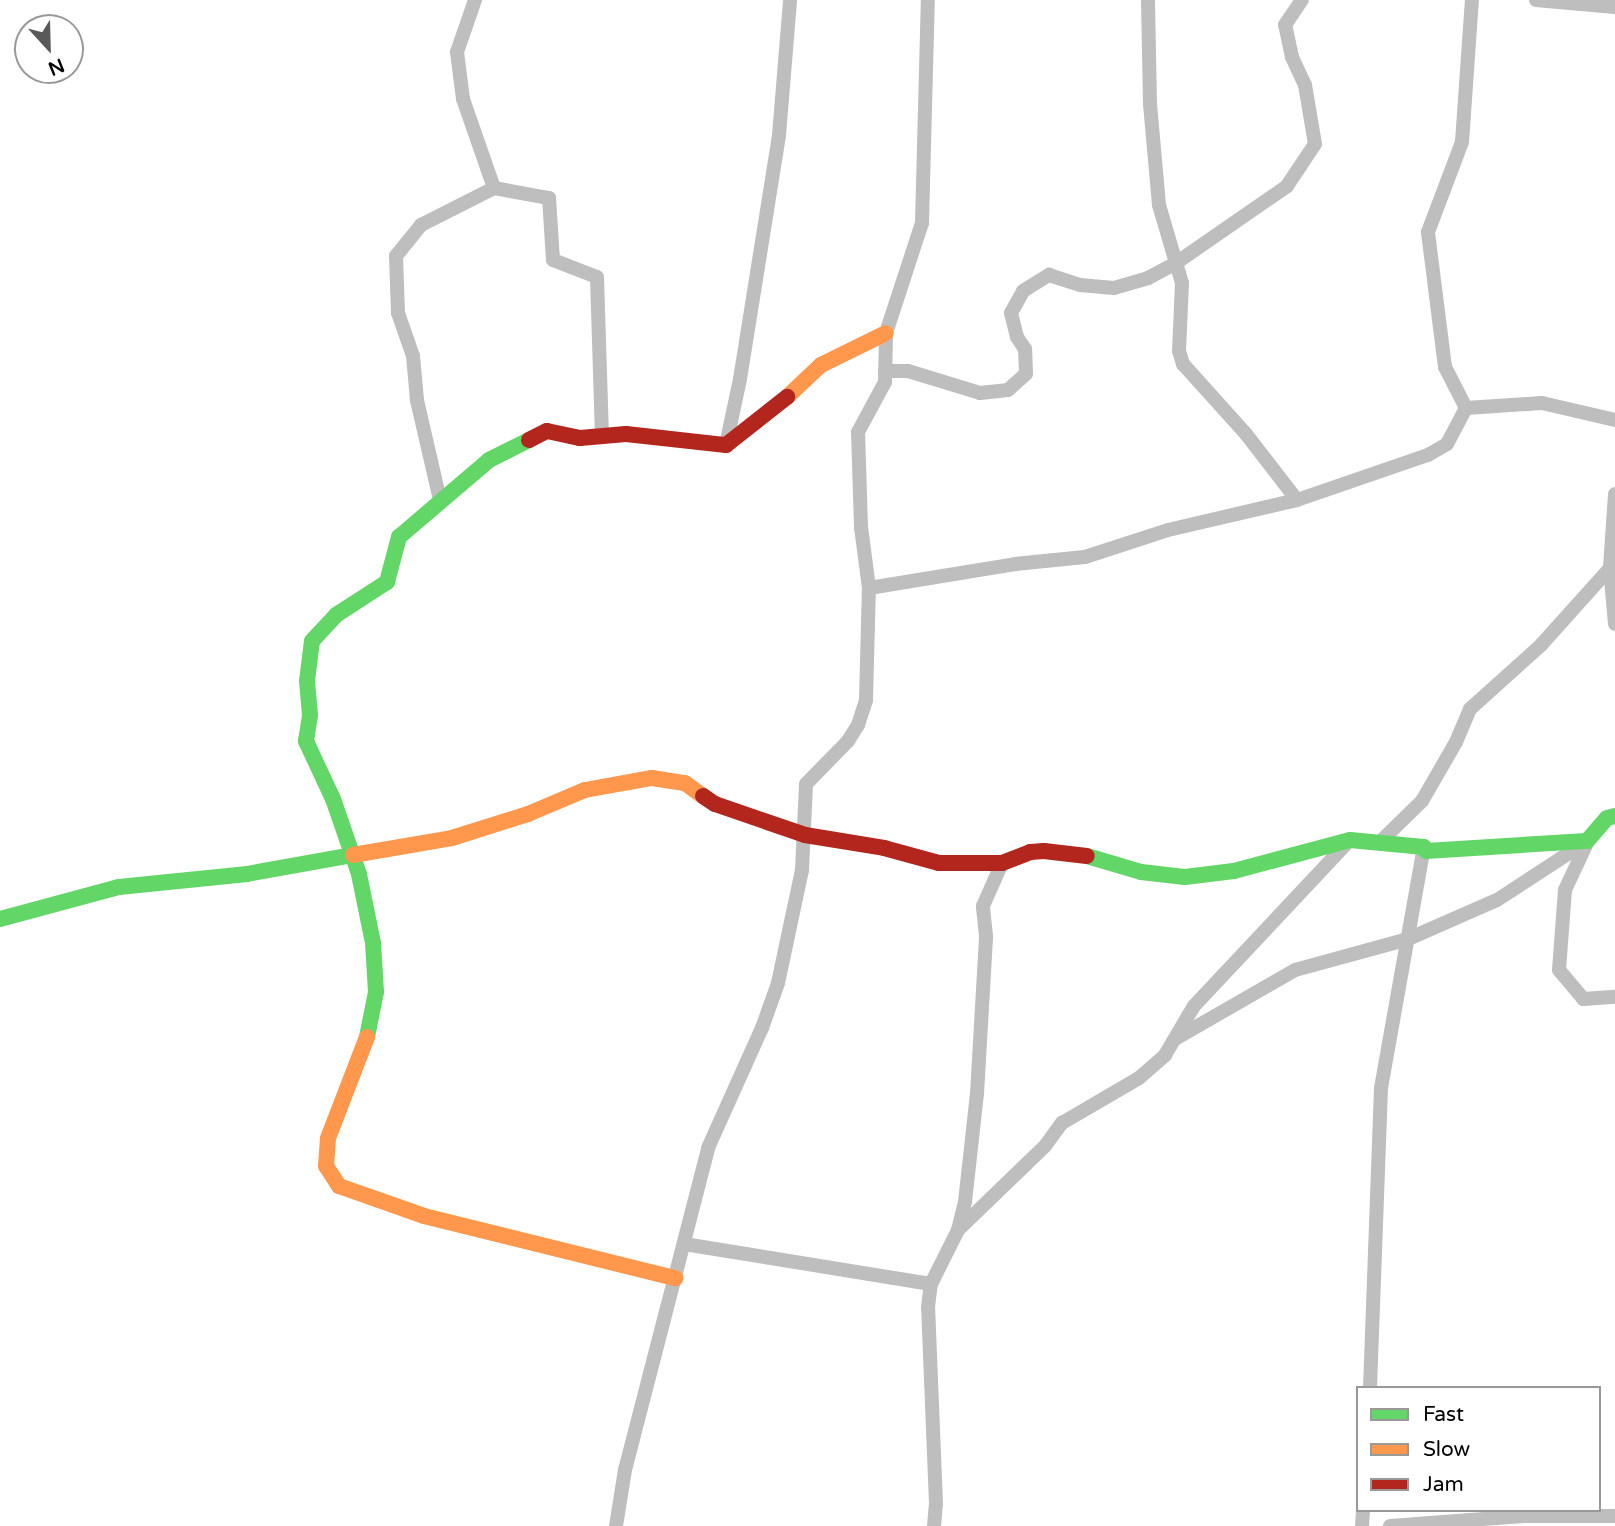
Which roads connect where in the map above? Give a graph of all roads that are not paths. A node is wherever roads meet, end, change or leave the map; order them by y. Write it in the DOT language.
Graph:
graph roads {
  1 [pos="475,0"];
  2 [pos="790,0"];
  3 [pos="928,0"];
  4 [pos="1149,0"];
  5 [pos="1302,0"];
  6 [pos="1472,0"];
  7 [pos="1536,0"];
  8 [pos="1615,7"];
  9 [pos="494,188"];
  10 [pos="1176,263"];
  11 [pos="886,333"];
  12 [pos="885,371"];
  13 [pos="1466,408"];
  14 [pos="1615,420"];
  15 [pos="602,436"];
  16 [pos="726,445"];
  17 [pos="1615,494"];
  18 [pos="440,500"];
  19 [pos="1297,500"];
  20 [pos="1610,568"];
  21 [pos="869,588"];
  22 [pos="1615,624"];
  23 [pos="1615,816"];
  24 [pos="805,835"];
  25 [pos="1350,840"];
  26 [pos="1587,841"];
  27 [pos="1379,843"];
  28 [pos="1424,847"];
  29 [pos="353,856"];
  30 [pos="1002,863"];
  31 [pos="0,919"];
  32 [pos="1408,940"];
  33 [pos="1615,997"];
  34 [pos="1175,1039"];
  35 [pos="958,1230"];
  36 [pos="684,1244"];
  37 [pos="674,1278"];
  38 [pos="931,1284"];
  39 [pos="1370,1386"];
  40 [pos="1615,1516"];
  41 [pos="616,1526"];
  42 [pos="934,1526"];
  43 [pos="1390,1526"];
  1 -- 9 [label="street"];
  2 -- 16 [label="street"];
  3 -- 11 [label="street"];
  4 -- 10 [label="street"];
  5 -- 10 [label="street"];
  6 -- 13 [label="street"];
  7 -- 8 [label="street"];
  9 -- 15 [label="street"];
  9 -- 18 [label="street"];
  10 -- 12 [label="street"];
  10 -- 19 [label="street"];
  11 -- 12 [label="street"];
  11 -- 16 [label="street"];
  12 -- 21 [label="street"];
  13 -- 14 [label="street"];
  13 -- 19 [label="street"];
  15 -- 16 [label="street"];
  15 -- 18 [label="street"];
  17 -- 20 [label="street"];
  18 -- 29 [label="street"];
  19 -- 21 [label="street"];
  20 -- 22 [label="street"];
  20 -- 27 [label="street"];
  21 -- 24 [label="street"];
  23 -- 26 [label="street"];
  24 -- 29 [label="street"];
  24 -- 30 [label="street"];
  24 -- 36 [label="street"];
  25 -- 27 [label="street"];
  25 -- 30 [label="street"];
  25 -- 34 [label="street"];
  26 -- 28 [label="street"];
  26 -- 32 [label="street"];
  26 -- 33 [label="street"];
  27 -- 28 [label="street"];
  28 -- 32 [label="street"];
  29 -- 31 [label="street"];
  29 -- 37 [label="street"];
  30 -- 35 [label="street"];
  32 -- 34 [label="street"];
  32 -- 39 [label="street"];
  34 -- 35 [label="street"];
  35 -- 38 [label="street"];
  36 -- 37 [label="street"];
  36 -- 38 [label="street"];
  37 -- 41 [label="street"];
  38 -- 42 [label="street"];
  40 -- 43 [label="street"];
}
